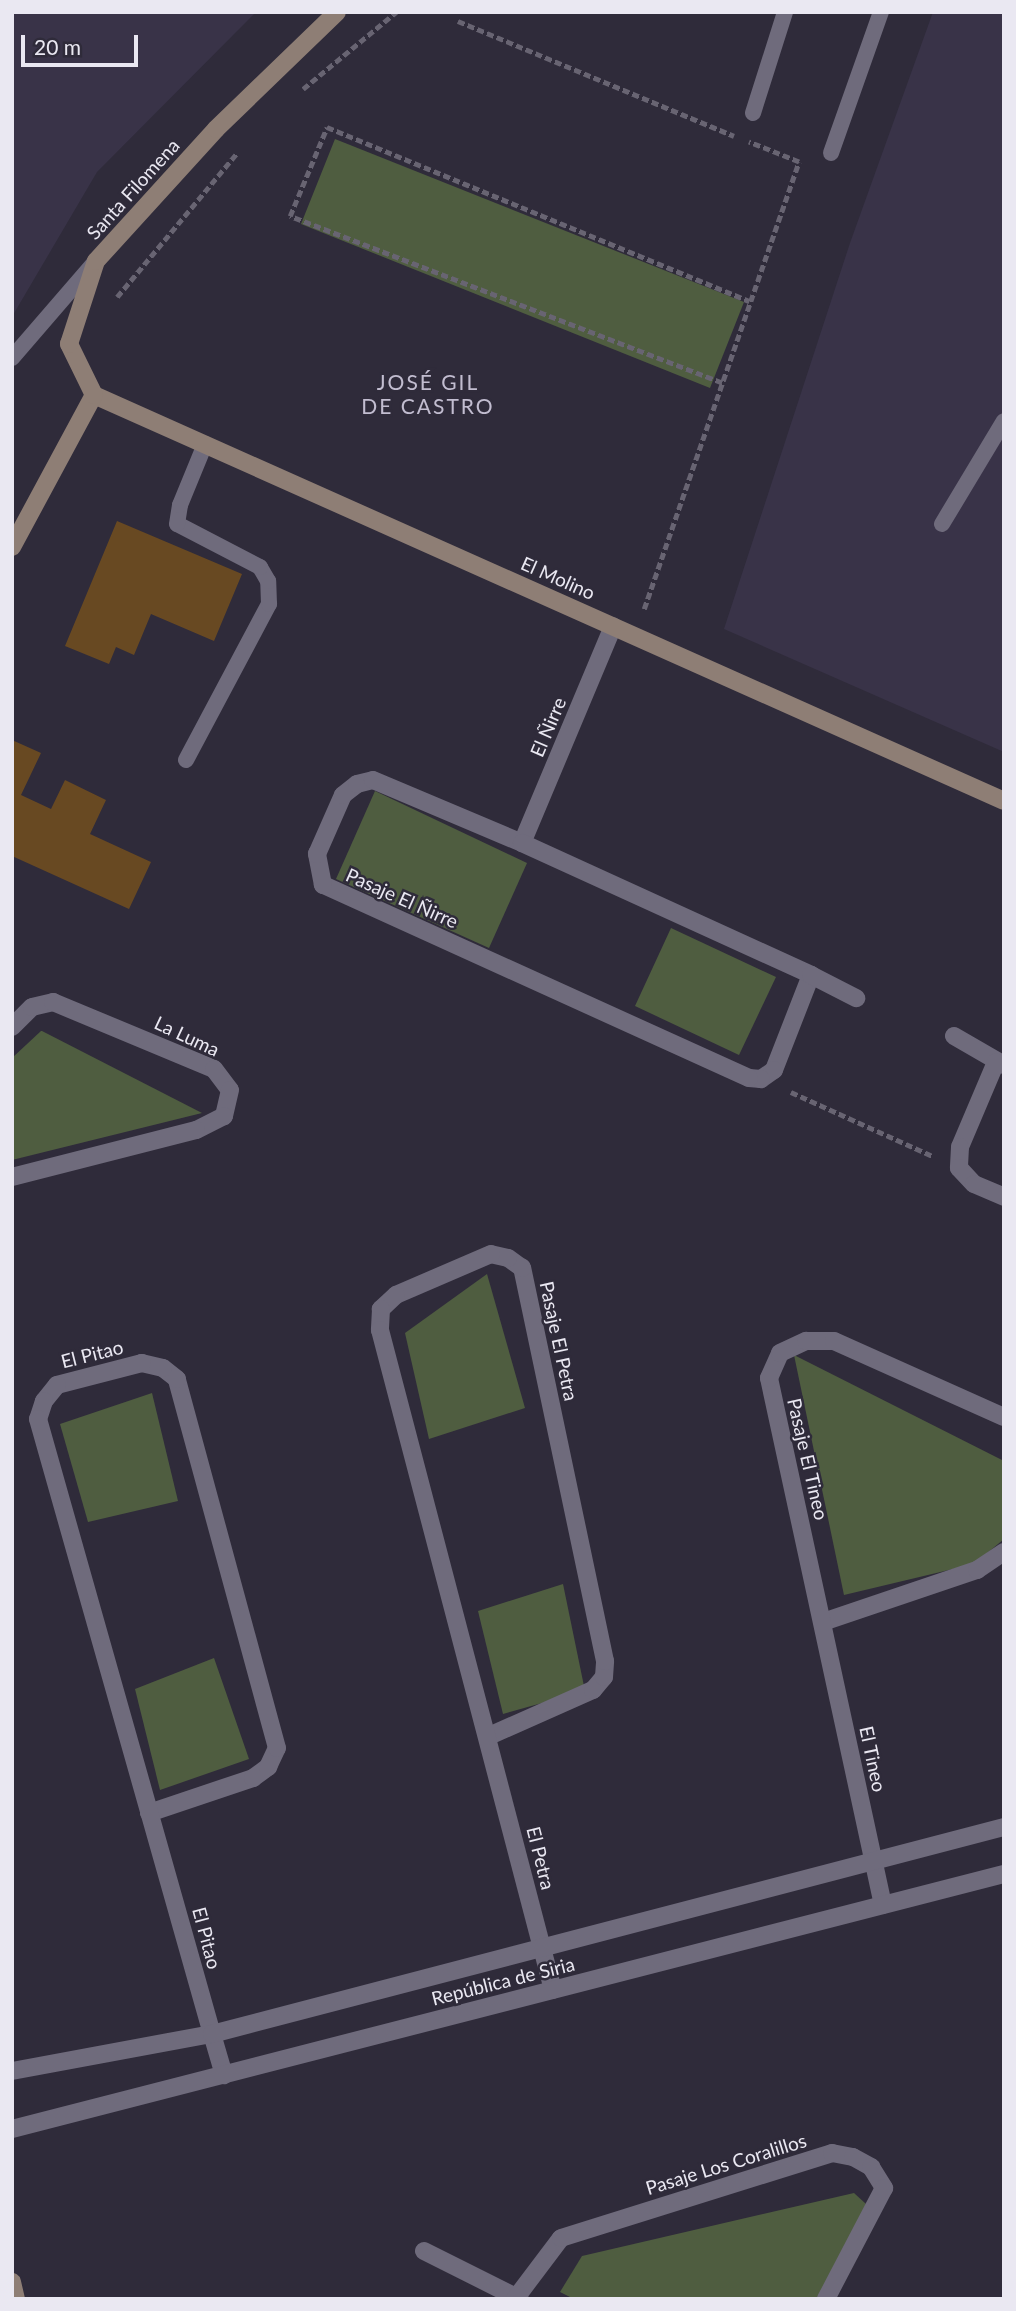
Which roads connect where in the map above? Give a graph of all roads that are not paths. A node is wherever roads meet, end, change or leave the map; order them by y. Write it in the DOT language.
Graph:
graph roads {
  1 [pos="337,12"];
  2 [pos="785,12"];
  3 [pos="881,12"];
  4 [pos="753,113"];
  5 [pos="831,153"];
  6 [pos="96,261"];
  7 [pos="12,332"];
  8 [pos="28,338"];
  9 [pos="12,358"];
  10 [pos="94,395"];
  11 [pos="1004,421"];
  12 [pos="205,444"];
  13 [pos="942,524"];
  14 [pos="12,547"];
  15 [pos="613,626"];
  16 [pos="186,761"];
  17 [pos="1004,801"];
  18 [pos="522,844"];
  19 [pos="811,975"];
  20 [pos="856,998"];
  21 [pos="12,1027"];
  22 [pos="954,1036"];
  23 [pos="1000,1063"];
  24 [pos="12,1177"];
  25 [pos="1004,1197"];
  26 [pos="1004,1417"];
  27 [pos="1004,1552"];
  28 [pos="823,1622"];
  29 [pos="489,1736"];
  30 [pos="149,1813"];
  31 [pos="1004,1827"];
  32 [pos="873,1861"];
  33 [pos="1004,1874"];
  34 [pos="883,1905"];
  35 [pos="542,1948"];
  36 [pos="553,1990"];
  37 [pos="212,2034"];
  38 [pos="12,2071"];
  39 [pos="224,2075"];
  40 [pos="12,2129"];
  41 [pos="424,2251"];
  42 [pos="12,2282"];
  43 [pos="517,2298"];
  44 [pos="16,2299"];
  45 [pos="826,2299"];
  1 -- 6 [label="street, Santa Filomena"];
  2 -- 4 [label="lane"];
  3 -- 5 [label="lane"];
  6 -- 8 [label="lane"];
  6 -- 10 [label="street, Santa Filomena"];
  7 -- 8 [label="lane"];
  8 -- 9 [label="lane"];
  10 -- 12 [label="street, El Molino"];
  10 -- 14 [label="street"];
  11 -- 13 [label="lane"];
  12 -- 15 [label="street, El Molino"];
  12 -- 16 [label="lane"];
  15 -- 17 [label="street, El Molino"];
  15 -- 18 [label="street, El Ñirre"];
  18 -- 19 [label="street, Pasaje El Ñirre"];
  18 -- 19 [label="street, Pasaje El Ñirre"];
  19 -- 20 [label="street, Pasaje El Ñirre"];
  21 -- 24 [label="street, La Luma"];
  22 -- 23 [label="street"];
  23 -- 25 [label="street"];
  26 -- 28 [label="street, Pasaje El Tineo"];
  27 -- 28 [label="street"];
  28 -- 32 [label="street, El Tineo"];
  29 -- 29 [label="street, Pasaje El Petra"];
  29 -- 35 [label="street, El Petra"];
  30 -- 30 [label="street, El Pitao"];
  30 -- 37 [label="street, El Pitao"];
  31 -- 32 [label="street, República de Siria"];
  32 -- 34 [label="street, El Tineo"];
  32 -- 35 [label="street, República de Siria"];
  33 -- 34 [label="street, República de Siria"];
  34 -- 36 [label="street, República de Siria"];
  35 -- 36 [label="street, El Petra"];
  35 -- 37 [label="street, República de Siria"];
  36 -- 39 [label="street, República de Siria"];
  37 -- 38 [label="street, República de Siria"];
  37 -- 39 [label="street, El Pitao"];
  39 -- 40 [label="street, República de Siria"];
  41 -- 43 [label="street, Pasaje Los Coralillos"];
  42 -- 44 [label="street"];
  43 -- 45 [label="street, Pasaje Los Coralillos"];
}
